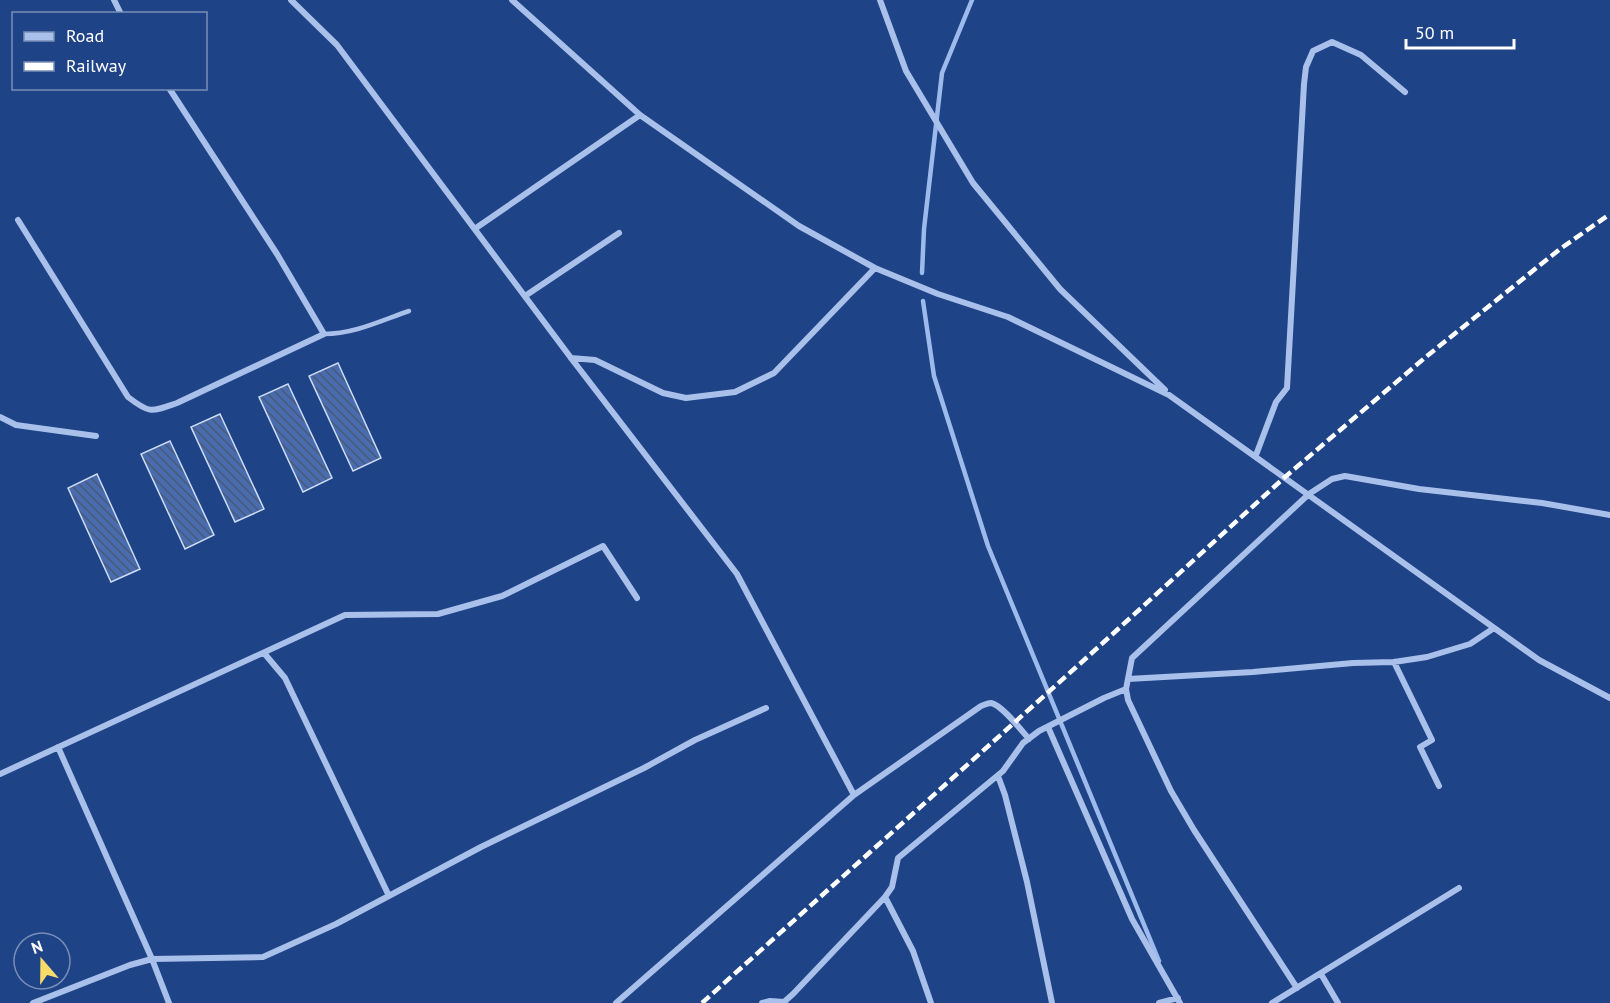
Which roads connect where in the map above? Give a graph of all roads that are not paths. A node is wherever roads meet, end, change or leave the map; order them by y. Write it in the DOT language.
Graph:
graph roads {
  1 [pos="291,0"];
  2 [pos="512,0"];
  3 [pos="880,0"];
  4 [pos="170,90"];
  5 [pos="1405,92"];
  6 [pos="640,114"];
  7 [pos="18,220"];
  8 [pos="476,228"];
  9 [pos="619,232"];
  10 [pos="875,268"];
  11 [pos="525,296"];
  12 [pos="409,311"];
  13 [pos="324,334"];
  14 [pos="571,357"];
  15 [pos="1169,394"];
  16 [pos="0,417"];
  17 [pos="96,436"];
  18 [pos="1256,455"];
  19 [pos="1309,494"];
  20 [pos="1610,515"];
  21 [pos="637,598"];
  22 [pos="1494,628"];
  23 [pos="264,653"];
  24 [pos="1395,662"];
  25 [pos="1128,679"];
  26 [pos="1126,689"];
  27 [pos="1610,698"];
  28 [pos="765,708"];
  29 [pos="1048,727"];
  30 [pos="1029,739"];
  31 [pos="58,747"];
  32 [pos="0,774"];
  33 [pos="998,776"];
  34 [pos="1439,786"];
  35 [pos="854,795"];
  36 [pos="1459,888"];
  37 [pos="389,896"];
  38 [pos="885,897"];
  39 [pos="152,959"];
  40 [pos="1321,974"];
  41 [pos="1297,988"];
  42 [pos="1179,1000"];
  43 [pos="784,1002"];
  44 [pos="33,1003"];
  45 [pos="169,1003"];
  46 [pos="616,1003"];
  47 [pos="762,1003"];
  48 [pos="931,1003"];
  49 [pos="1052,1003"];
  50 [pos="1159,1003"];
  51 [pos="1272,1003"];
  52 [pos="1338,1003"];
  1 -- 8 [label="street"];
  2 -- 6 [label="street"];
  3 -- 15 [label="street"];
  4 -- 13 [label="street"];
  5 -- 18 [label="street"];
  6 -- 8 [label="street"];
  6 -- 10 [label="street"];
  7 -- 13 [label="street"];
  8 -- 11 [label="street"];
  9 -- 11 [label="street"];
  10 -- 14 [label="street"];
  10 -- 15 [label="street"];
  11 -- 14 [label="street"];
  12 -- 13 [label="lane"];
  14 -- 35 [label="street"];
  15 -- 18 [label="street"];
  16 -- 17 [label="street"];
  18 -- 19 [label="street"];
  19 -- 20 [label="street"];
  19 -- 22 [label="street"];
  19 -- 25 [label="street"];
  21 -- 23 [label="street"];
  22 -- 24 [label="street"];
  22 -- 27 [label="street"];
  23 -- 31 [label="street"];
  23 -- 37 [label="street"];
  24 -- 25 [label="street"];
  24 -- 34 [label="street"];
  25 -- 26 [label="street"];
  26 -- 29 [label="street"];
  26 -- 41 [label="street"];
  28 -- 37 [label="street"];
  29 -- 30 [label="street"];
  29 -- 42 [label="street"];
  30 -- 33 [label="street"];
  30 -- 35 [label="street"];
  31 -- 32 [label="street"];
  31 -- 39 [label="street"];
  33 -- 38 [label="street"];
  33 -- 49 [label="street"];
  35 -- 46 [label="street"];
  36 -- 40 [label="street"];
  37 -- 39 [label="street"];
  38 -- 43 [label="street"];
  38 -- 48 [label="street"];
  39 -- 44 [label="street"];
  39 -- 45 [label="street"];
  40 -- 41 [label="street"];
  40 -- 52 [label="street"];
  41 -- 51 [label="street"];
  42 -- 50 [label="street"];
  43 -- 47 [label="street"];
}
